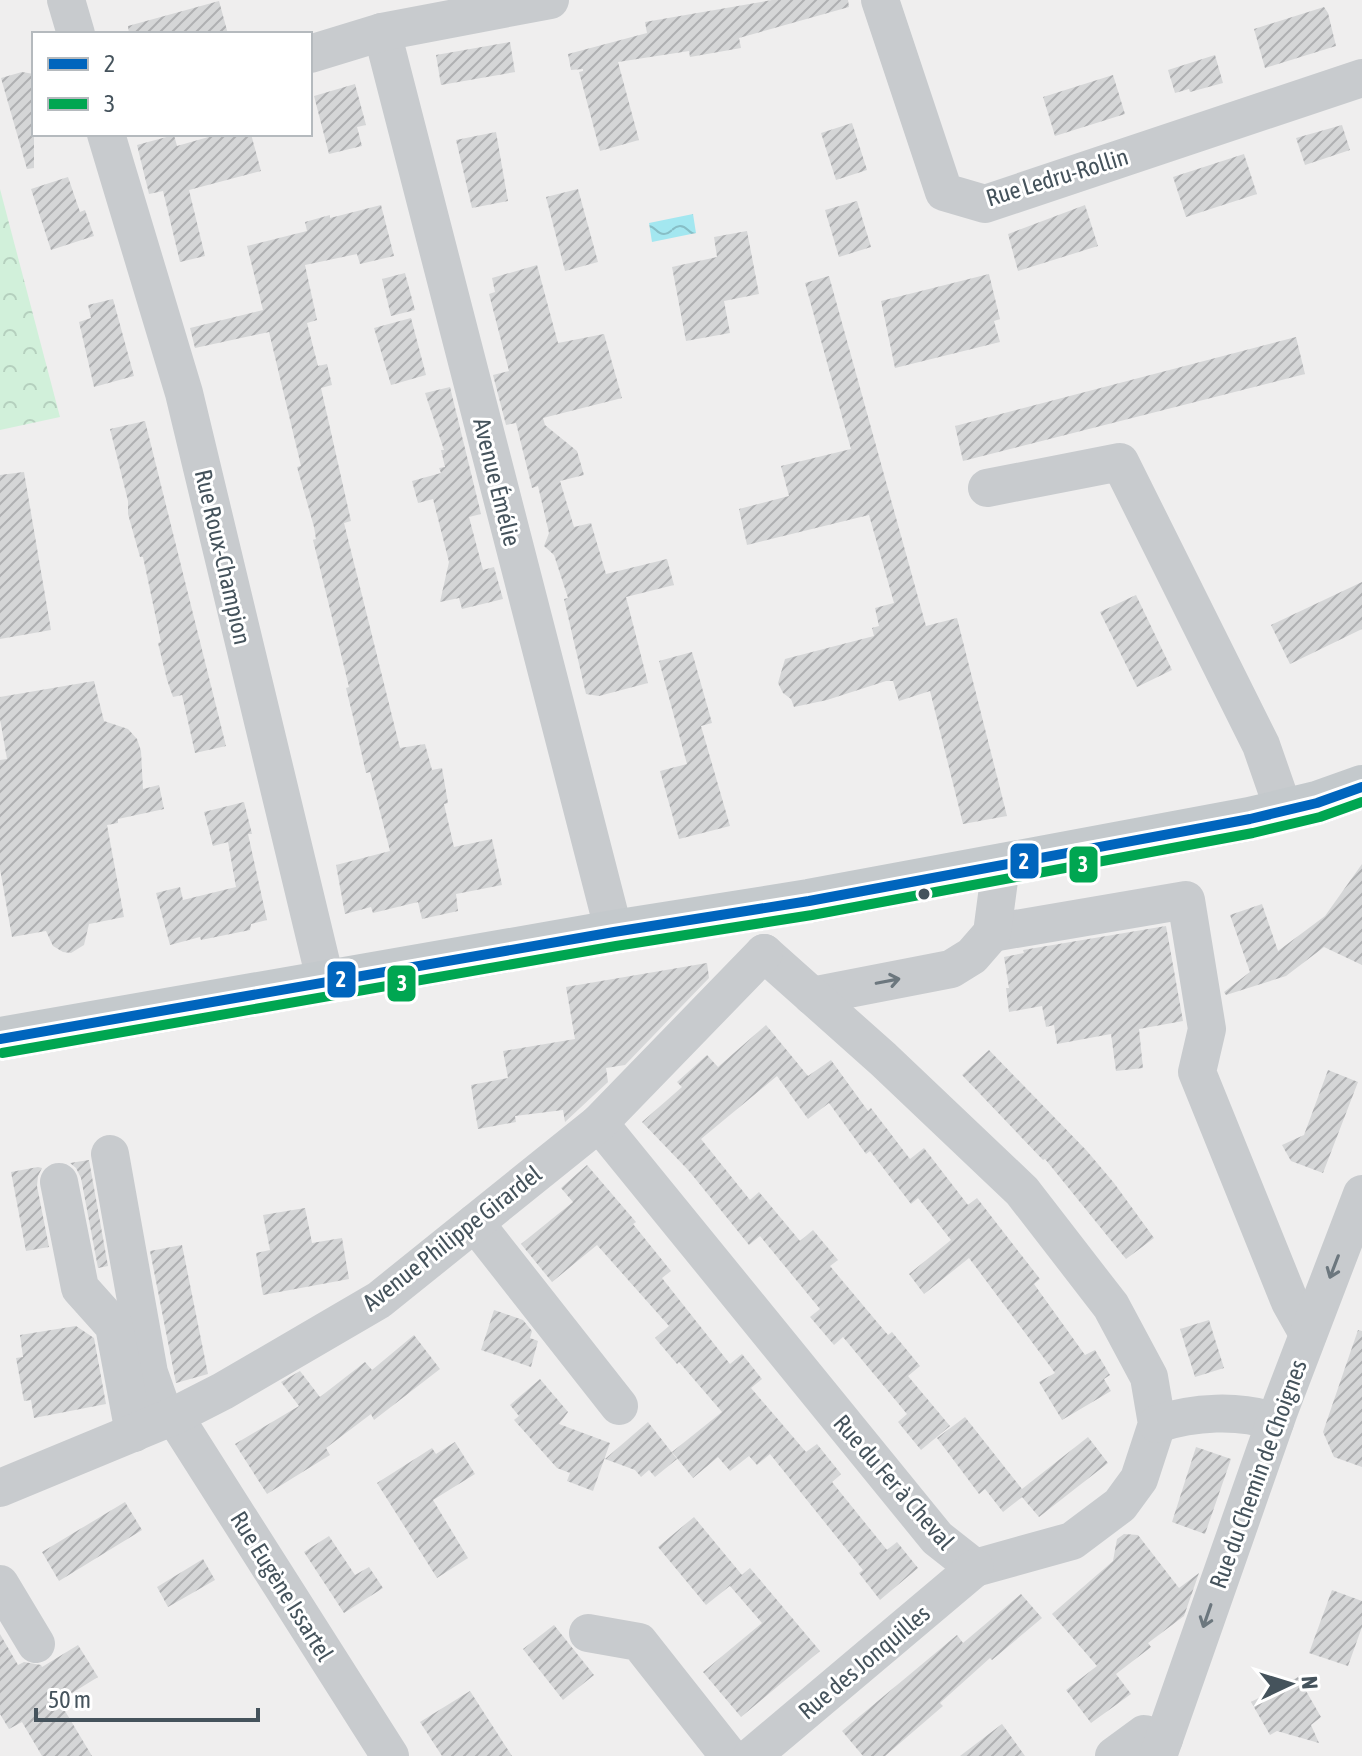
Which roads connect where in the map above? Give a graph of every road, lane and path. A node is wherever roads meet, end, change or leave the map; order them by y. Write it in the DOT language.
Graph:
graph roads {
  1 [pos="66,0"];
  2 [pos="550,0"];
  3 [pos="880,0"];
  4 [pos="75,32"];
  5 [pos="382,32"];
  6 [pos="312,53"];
  7 [pos="1362,78"];
  8 [pos="107,136"];
  9 [pos="987,488"];
  10 [pos="1362,787"];
  11 [pos="1284,811"];
  12 [pos="1001,865"];
  13 [pos="759,907"];
  14 [pos="614,932"];
  15 [pos="992,933"];
  16 [pos="764,953"];
  17 [pos="326,983"];
  18 [pos="812,996"];
  19 [pos="0,1039"];
  20 [pos="599,1123"];
  21 [pos="110,1154"];
  22 [pos="59,1182"];
  23 [pos="1362,1194"];
  24 [pos="475,1223"];
  25 [pos="1308,1334"];
  26 [pos="619,1406"];
  27 [pos="1275,1422"];
  28 [pos="156,1423"];
  29 [pos="1157,1424"];
  30 [pos="0,1488"];
  31 [pos="975,1568"];
  32 [pos="0,1584"];
  33 [pos="588,1633"];
  34 [pos="36,1644"];
  35 [pos="1161,1748"];
  36 [pos="390,1756"];
  37 [pos="729,1756"];
  38 [pos="752,1756"];
  39 [pos="1114,1756"];
  1 -- 4 [label="street"];
  2 -- 5 [label="street"];
  3 -- 7 [label="street, Rue Ledru-Rollin"];
  5 -- 6 [label="street"];
  5 -- 14 [label="street, Avenue Émélie"];
  8 -- 17 [label="street, Rue Roux-Champion"];
  9 -- 11 [label="street"];
  10 -- 11 [label="main road"];
  11 -- 12 [label="main road"];
  12 -- 13 [label="main road"];
  12 -- 15 [label="street"];
  13 -- 14 [label="main road"];
  13 -- 16 [label="street"];
  14 -- 17 [label="main road"];
  18 -- 15 [label="street, one-way"];
  15 -- 25 [label="street"];
  16 -- 18 [label="street, Rue du Fer à Cheval"];
  16 -- 20 [label="street, Avenue Philippe Girardel"];
  17 -- 19 [label="main road"];
  18 -- 29 [label="street, Rue du Fer à Cheval"];
  20 -- 24 [label="street, Avenue Philippe Girardel"];
  20 -- 31 [label="street, Rue du Fer à Cheval"];
  21 -- 28 [label="street"];
  22 -- 28 [label="street"];
  23 -- 25 [label="street, Rue du Chemin de Choignes, one-way"];
  24 -- 26 [label="street"];
  24 -- 28 [label="street, Avenue Philippe Girardel"];
  25 -- 27 [label="street, Rue du Chemin de Choignes"];
  27 -- 29 [label="street"];
  27 -- 35 [label="street, Rue du Chemin de Choignes, one-way"];
  28 -- 30 [label="street, Avenue Philippe Girardel"];
  28 -- 36 [label="street, Rue Eugène Issartel"];
  29 -- 31 [label="street, Rue du Fer à Cheval"];
  31 -- 38 [label="street, Rue des Jonquilles"];
  32 -- 34 [label="street"];
  33 -- 37 [label="street"];
  35 -- 39 [label="street"];
}
